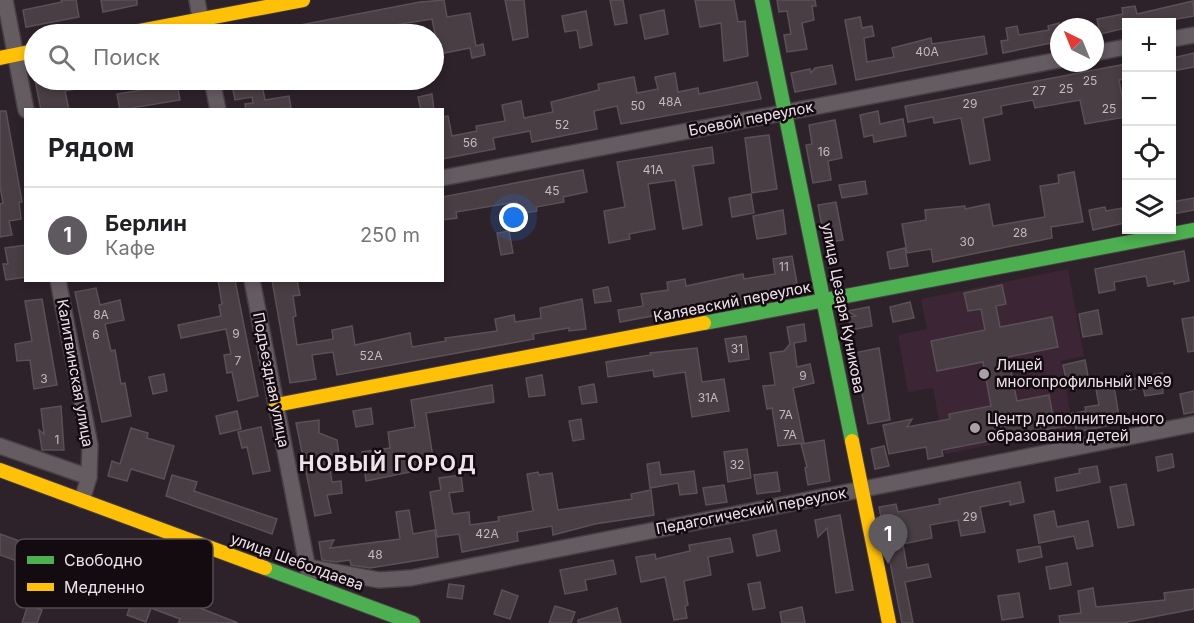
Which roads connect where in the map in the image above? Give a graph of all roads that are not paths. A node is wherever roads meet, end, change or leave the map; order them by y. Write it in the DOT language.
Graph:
graph roads {
  1 [pos="5,0"];
  2 [pos="197,0"];
  3 [pos="303,0"];
  4 [pos="762,0"];
  5 [pos="201,24"];
  6 [pos="213,24"];
  7 [pos="1194,35"];
  8 [pos="1176,38"];
  9 [pos="1122,49"];
  10 [pos="1104,52"];
  11 [pos="24,53"];
  12 [pos="16,55"];
  13 [pos="0,58"];
  14 [pos="1050,62"];
  15 [pos="214,90"];
  16 [pos="26,108"];
  17 [pos="218,108"];
  18 [pos="786,112"];
  19 [pos="444,178"];
  20 [pos="1194,230"];
  21 [pos="58,282"];
  22 [pos="252,282"];
  23 [pos="825,302"];
  24 [pos="276,405"];
  25 [pos="1194,424"];
  26 [pos="0,446"];
  27 [pos="0,470"];
  28 [pos="89,477"];
  29 [pos="862,489"];
  30 [pos="82,500"];
  31 [pos="188,539"];
  32 [pos="213,548"];
  33 [pos="308,567"];
  34 [pos="312,585"];
  35 [pos="413,623"];
  36 [pos="889,623"];
  1 -- 12 [label="street"];
  2 -- 5 [label="street"];
  3 -- 6 [label="street"];
  4 -- 18 [label="street, улица Цезаря Куникова"];
  7 -- 8 [label="street"];
  9 -- 10 [label="street"];
  11 -- 12 [label="street"];
  12 -- 13 [label="street"];
  12 -- 16 [label="street"];
  14 -- 18 [label="street, Боевой переулок"];
  15 -- 17 [label="street"];
  18 -- 19 [label="street, Боевой переулок"];
  18 -- 23 [label="street, улица Цезаря Куникова"];
  20 -- 23 [label="street, Каляевский переулок"];
  21 -- 28 [label="street, Калитвинская улица"];
  22 -- 24 [label="street, Подъездная улица"];
  23 -- 24 [label="street, Каляевский переулок"];
  23 -- 29 [label="street, улица Цезаря Куникова"];
  24 -- 33 [label="street, Подъездная улица"];
  25 -- 29 [label="street, Педагогический переулок"];
  26 -- 28 [label="street"];
  27 -- 30 [label="street, улица Шеболдаева"];
  28 -- 30 [label="street, Калитвинская улица"];
  29 -- 33 [label="street, Педагогический переулок"];
  29 -- 36 [label="street, улица Цезаря Куникова"];
  30 -- 31 [label="street, улица Шеболдаева"];
  32 -- 34 [label="street, улица Шеболдаева"];
  33 -- 34 [label="street, Подъездная улица"];
  34 -- 35 [label="street, улица Шеболдаева"];
}
